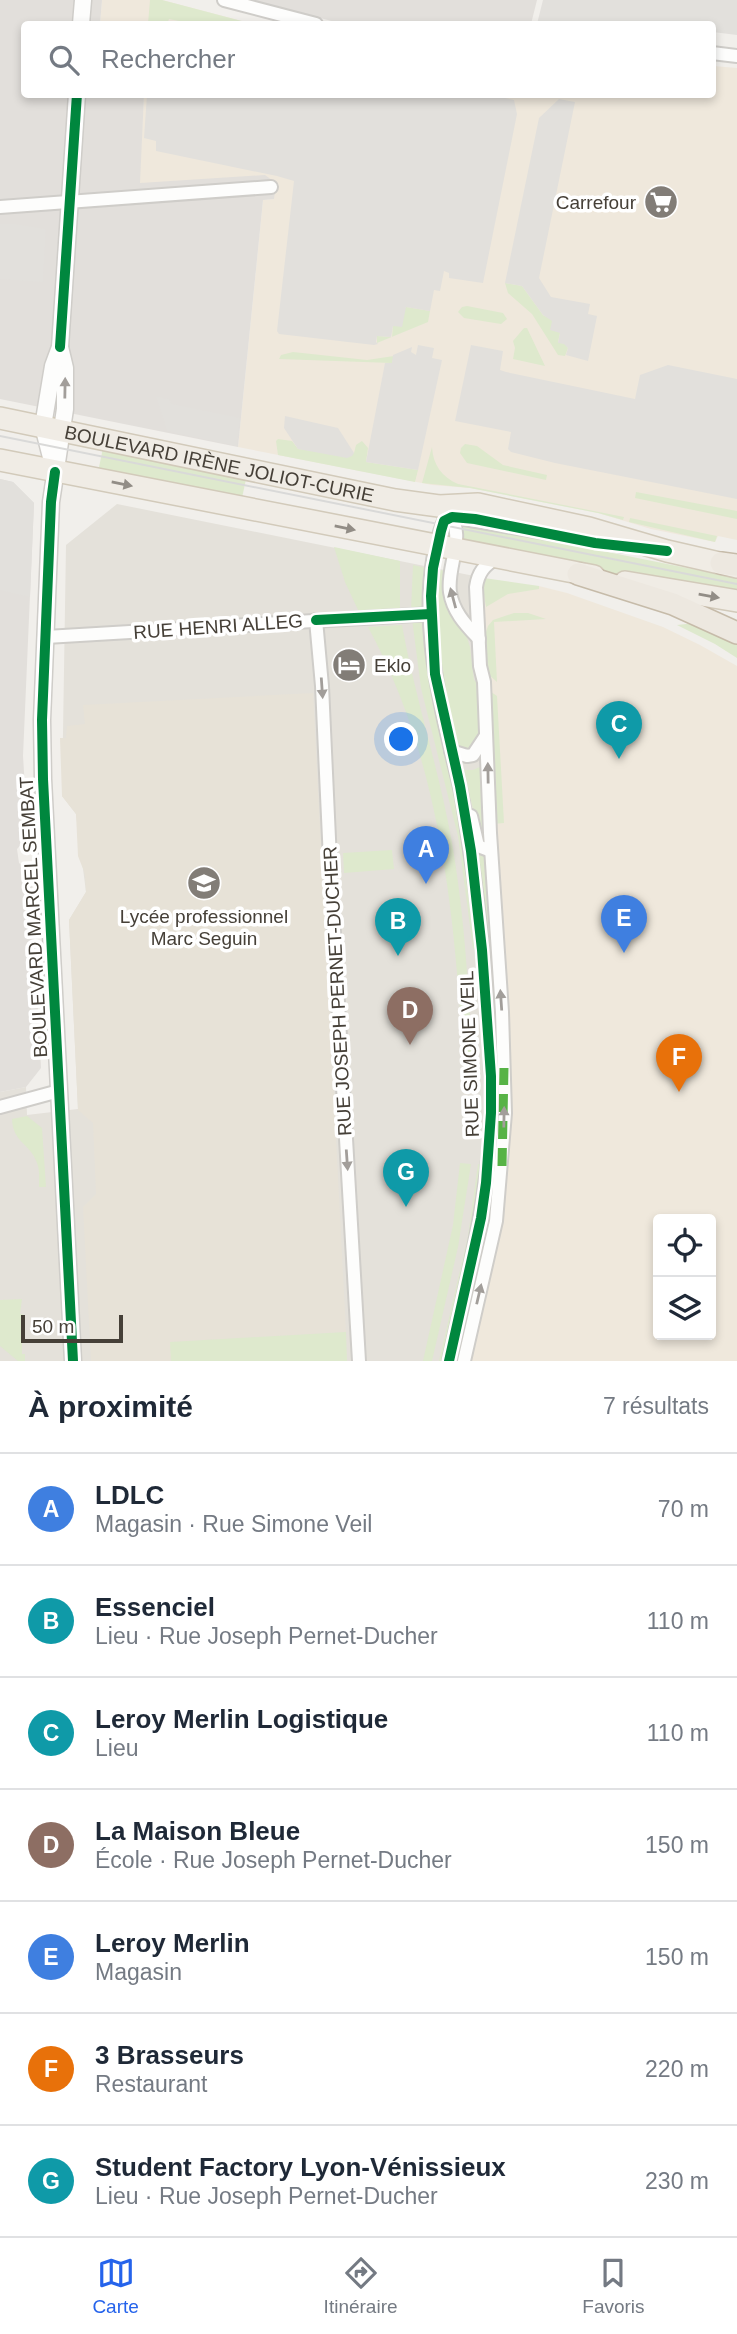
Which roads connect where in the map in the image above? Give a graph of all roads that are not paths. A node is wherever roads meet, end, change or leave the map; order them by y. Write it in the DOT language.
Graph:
graph roads {
  1 [pos="83,0"];
  2 [pos="224,0"];
  3 [pos="81,21"];
  4 [pos="304,21"];
  5 [pos="716,53"];
  6 [pos="737,56"];
  7 [pos="77,98"];
  8 [pos="271,187"];
  9 [pos="70,200"];
  10 [pos="0,206"];
  11 [pos="0,418"];
  12 [pos="53,428"];
  13 [pos="0,460"];
  14 [pos="55,472"];
  15 [pos="445,511"];
  16 [pos="446,548"];
  17 [pos="497,558"];
  18 [pos="732,565"];
  19 [pos="578,574"];
  20 [pos="737,601"];
  21 [pos="431,614"];
  22 [pos="316,620"];
  23 [pos="737,633"];
  24 [pos="46,637"];
  25 [pos="478,639"];
  26 [pos="487,734"];
  27 [pos="451,751"];
  28 [pos="460,786"];
  29 [pos="491,851"];
  30 [pos="59,1091"];
  31 [pos="0,1107"];
  32 [pos="73,1361"];
  33 [pos="359,1361"];
  34 [pos="449,1361"];
  35 [pos="464,1361"];
  1 -- 3 [label="street"];
  2 -- 4 [label="street"];
  5 -- 6 [label="street"];
  7 -- 9 [label="street, BOULEVARD MARCEL SEMBAT"];
  8 -- 9 [label="street"];
  9 -- 10 [label="street"];
  9 -- 12 [label="street, BOULEVARD MARCEL SEMBAT"];
  11 -- 12 [label="main road, BOULEVARD IRÈNE JOLIOT-CURIE"];
  12 -- 14 [label="street, BOULEVARD MARCEL SEMBAT"];
  12 -- 15 [label="main road, BOULEVARD IRÈNE JOLIOT-CURIE"];
  13 -- 14 [label="main road, BOULEVARD IRÈNE JOLIOT-CURIE"];
  14 -- 16 [label="main road, BOULEVARD IRÈNE JOLIOT-CURIE, one-way"];
  14 -- 24 [label="street, BOULEVARD MARCEL SEMBAT"];
  15 -- 16 [label="street"];
  15 -- 16 [label="street"];
  15 -- 18 [label="main road, BOULEVARD IRÈNE JOLIOT-CURIE"];
  16 -- 17 [label="main road, BOULEVARD IRÈNE JOLIOT-CURIE"];
  16 -- 21 [label="street, RUE SIMONE VEIL"];
  25 -- 16 [label="street, one-way"];
  17 -- 19 [label="main road, BOULEVARD IRÈNE JOLIOT-CURIE"];
  17 -- 25 [label="street, RUE SIMONE VEIL"];
  19 -- 20 [label="main road, BOULEVARD IRÈNE JOLIOT-CURIE, one-way"];
  19 -- 23 [label="highway"];
  21 -- 22 [label="street, RUE HENRI ALLEG"];
  21 -- 27 [label="street, RUE SIMONE VEIL"];
  22 -- 24 [label="street, RUE HENRI ALLEG"];
  22 -- 33 [label="street, RUE JOSEPH PERNET-DUCHER, one-way"];
  24 -- 30 [label="street, BOULEVARD MARCEL SEMBAT"];
  25 -- 26 [label="street, RUE SIMONE VEIL"];
  26 -- 27 [label="street"];
  29 -- 26 [label="street, RUE SIMONE VEIL, one-way"];
  27 -- 28 [label="street, RUE SIMONE VEIL"];
  28 -- 29 [label="street, RUE SIMONE VEIL"];
  28 -- 34 [label="street, RUE SIMONE VEIL"];
  35 -- 29 [label="street, RUE SIMONE VEIL, one-way"];
  30 -- 31 [label="street"];
  30 -- 32 [label="street, BOULEVARD MARCEL SEMBAT"];
}
